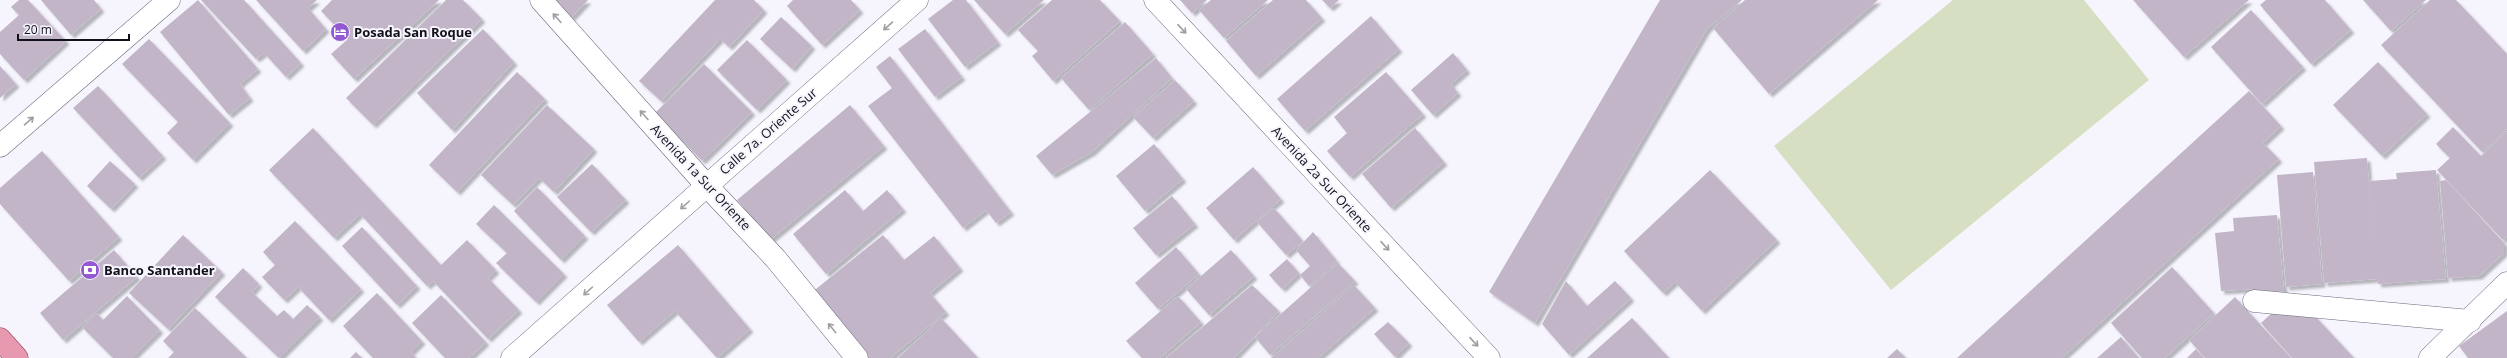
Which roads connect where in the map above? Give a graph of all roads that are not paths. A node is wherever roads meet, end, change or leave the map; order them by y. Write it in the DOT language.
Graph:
graph roads {
  1 [pos="169,0"];
  2 [pos="541,0"];
  3 [pos="917,0"];
  4 [pos="1155,0"];
  5 [pos="0,146"];
  6 [pos="707,186"];
  7 [pos="2507,283"];
  8 [pos="2254,301"];
  9 [pos="2470,321"];
  10 [pos="0,339"];
  11 [pos="17,358"];
  12 [pos="512,358"];
  13 [pos="857,358"];
  14 [pos="1489,358"];
  15 [pos="2430,358"];
  5 -- 1 [label="street, one-way"];
  6 -- 2 [label="street, Avenida 1a Sur Oriente, one-way"];
  3 -- 6 [label="street, Calle 7a. Oriente Sur, one-way"];
  4 -- 14 [label="street, Avenida 2a Sur Oriente, one-way"];
  6 -- 12 [label="street, Calle 7a. Oriente Sur, one-way"];
  13 -- 6 [label="street, Avenida 1a Sur Oriente, one-way"];
  7 -- 9 [label="street"];
  8 -- 9 [label="street"];
  9 -- 15 [label="street"];
  10 -- 11 [label="main road"];
}
